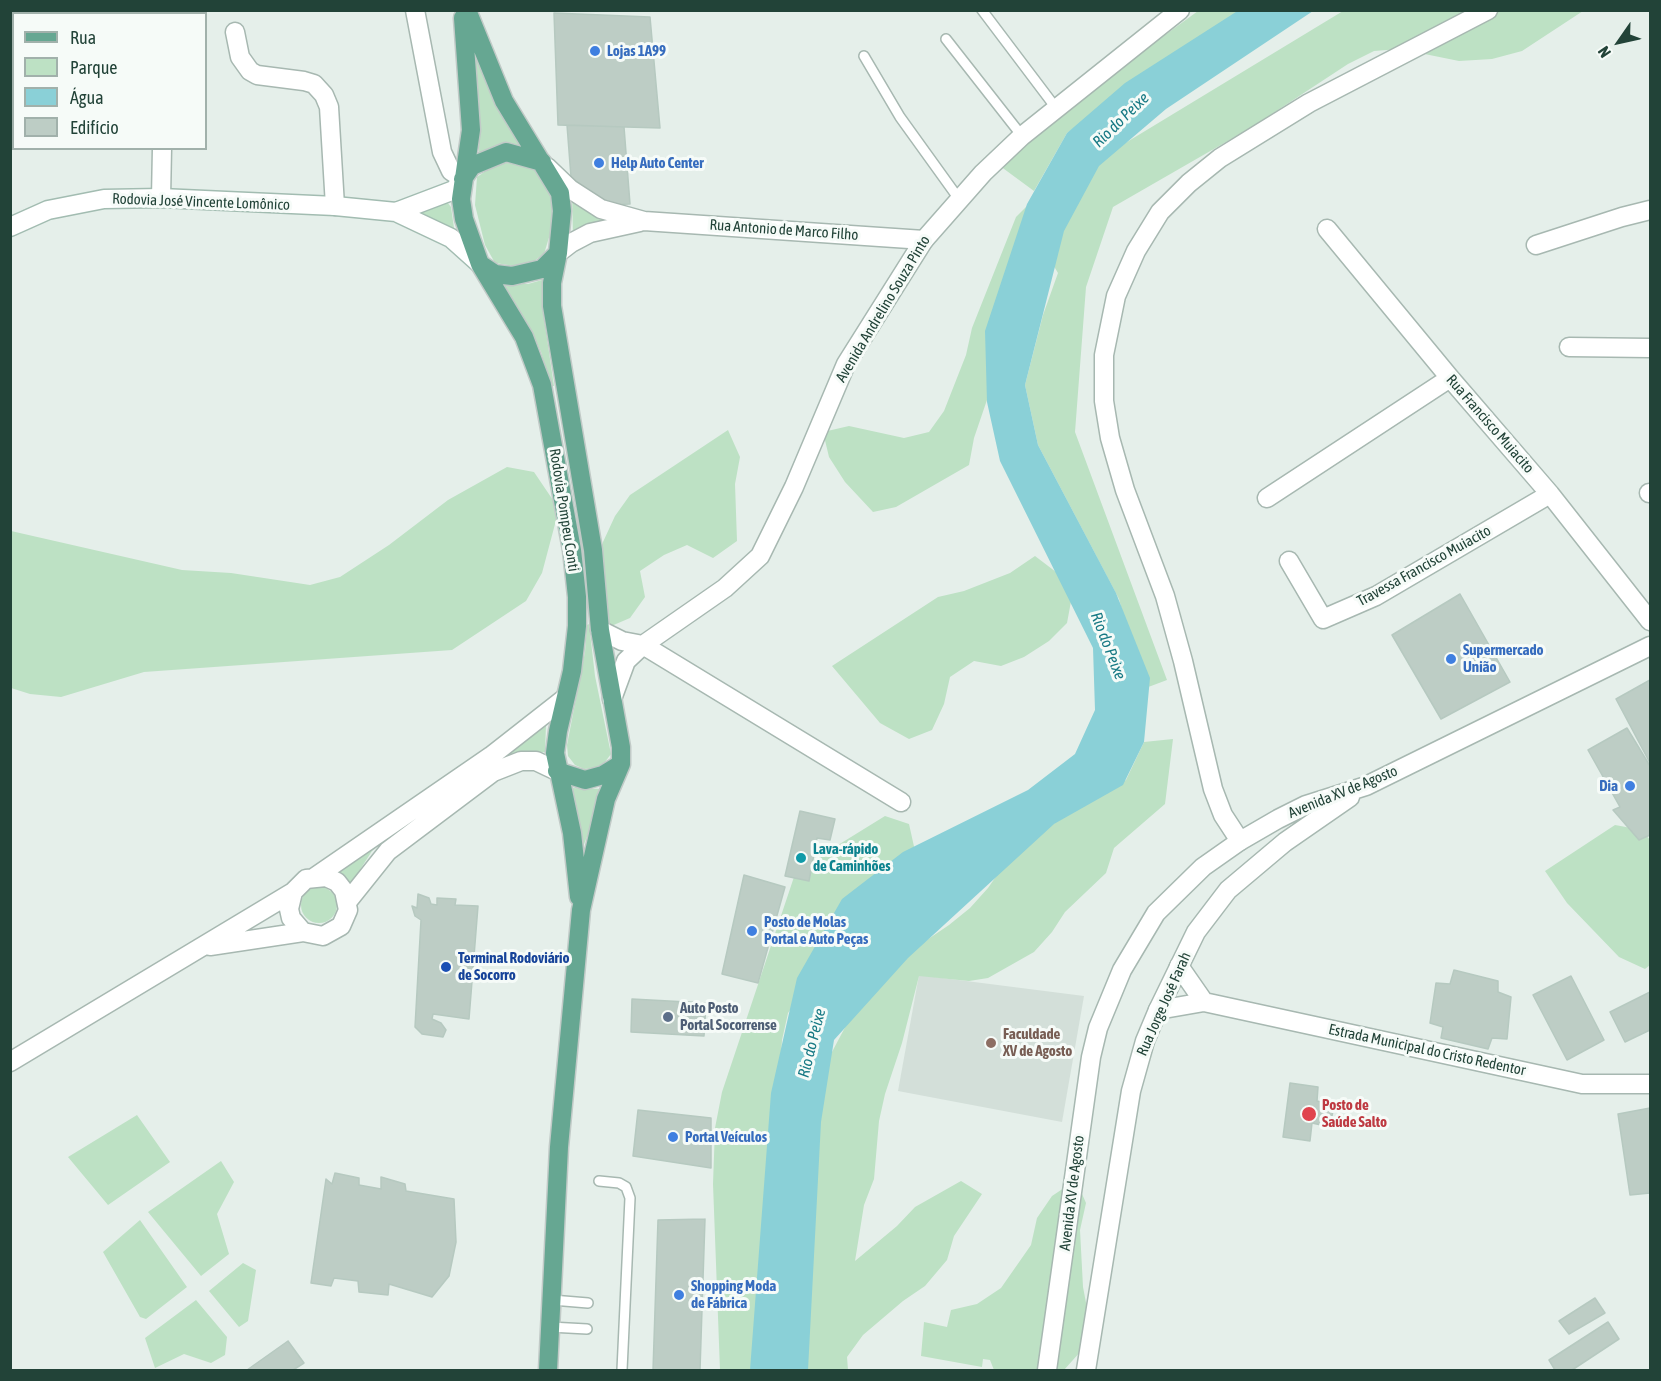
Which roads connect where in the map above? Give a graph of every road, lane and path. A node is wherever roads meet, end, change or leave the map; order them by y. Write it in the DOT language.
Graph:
graph roads {
  1 [pos="415,10"];
  2 [pos="462,10"];
  3 [pos="467,10"];
  4 [pos="982,10"];
  5 [pos="1180,10"];
  6 [pos="1488,10"];
  7 [pos="235,32"];
  8 [pos="946,39"];
  9 [pos="864,56"];
  10 [pos="1056,108"];
  11 [pos="1022,136"];
  12 [pos="162,150"];
  13 [pos="542,162"];
  14 [pos="463,179"];
  15 [pos="161,198"];
  16 [pos="959,199"];
  17 [pos="335,206"];
  18 [pos="1650,210"];
  19 [pos="396,212"];
  20 [pos="644,221"];
  21 [pos="10,227"];
  22 [pos="1327,229"];
  23 [pos="924,240"];
  24 [pos="1536,245"];
  25 [pos="558,253"];
  26 [pos="480,264"];
  27 [pos="1569,347"];
  28 [pos="1650,348"];
  29 [pos="1450,378"];
  30 [pos="1550,494"];
  31 [pos="1267,498"];
  32 [pos="1289,561"];
  33 [pos="1650,621"];
  34 [pos="600,630"];
  35 [pos="643,645"];
  36 [pos="1650,646"];
  37 [pos="565,698"];
  38 [pos="612,699"];
  39 [pos="621,764"];
  40 [pos="557,771"];
  41 [pos="1366,786"];
  42 [pos="901,802"];
  43 [pos="1240,841"];
  44 [pos="1255,866"];
  45 [pos="315,877"];
  46 [pos="293,891"];
  47 [pos="348,902"];
  48 [pos="581,910"];
  49 [pos="303,932"];
  50 [pos="199,947"];
  51 [pos="1179,966"];
  52 [pos="1204,1002"];
  53 [pos="1158,1010"];
  54 [pos="10,1062"];
  55 [pos="1650,1084"];
  56 [pos="598,1181"];
  57 [pos="552,1300"];
  58 [pos="588,1303"];
  59 [pos="550,1327"];
  60 [pos="587,1329"];
  61 [pos="548,1371"];
  62 [pos="622,1371"];
  63 [pos="1047,1371"];
  64 [pos="1086,1371"];
  1 -- 14 [label="street"];
  2 -- 14 [label="main road"];
  3 -- 13 [label="main road"];
  4 -- 10 [label="lane"];
  5 -- 10 [label="street, Avenida Andrelino Souza Pinto"];
  6 -- 43 [label="street"];
  7 -- 17 [label="street"];
  8 -- 11 [label="lane"];
  9 -- 16 [label="lane"];
  10 -- 11 [label="street, Avenida Andrelino Souza Pinto"];
  11 -- 16 [label="street, Avenida Andrelino Souza Pinto"];
  12 -- 15 [label="street"];
  13 -- 14 [label="main road"];
  13 -- 20 [label="street, Rua Antonio de Marco Filho"];
  13 -- 25 [label="main road"];
  14 -- 19 [label="street, Rodovia José Vincente Lomônico"];
  14 -- 26 [label="main road"];
  15 -- 17 [label="street, Rodovia José Vincente Lomônico"];
  15 -- 21 [label="street, Rodovia José Vincente Lomônico"];
  16 -- 23 [label="street, Avenida Andrelino Souza Pinto"];
  17 -- 19 [label="street, Rodovia José Vincente Lomônico"];
  18 -- 24 [label="street"];
  19 -- 26 [label="street, Rodovia José Vincente Lomônico"];
  20 -- 23 [label="street, Rua Antonio de Marco Filho"];
  20 -- 25 [label="street, Rua Antonio de Marco Filho"];
  22 -- 29 [label="street, Rua Francisco Muiacito"];
  23 -- 35 [label="street, Avenida Andrelino Souza Pinto"];
  25 -- 26 [label="main road"];
  25 -- 34 [label="main road, Rodovia Pompeu Conti"];
  26 -- 37 [label="main road, Rodovia Pompeu Conti"];
  27 -- 28 [label="street"];
  29 -- 30 [label="street, Rua Francisco Muiacito"];
  29 -- 31 [label="street"];
  30 -- 32 [label="street, Travessa Francisco Muiacito"];
  30 -- 33 [label="street, Rua Francisco Muiacito"];
  34 -- 35 [label="street"];
  34 -- 38 [label="main road, Rodovia Pompeu Conti"];
  35 -- 38 [label="street, Avenida Andrelino Souza Pinto"];
  35 -- 42 [label="street"];
  36 -- 41 [label="street, Avenida XV de Agosto"];
  37 -- 40 [label="main road, Rodovia Pompeu Conti"];
  37 -- 45 [label="street"];
  38 -- 39 [label="main road, Rodovia Pompeu Conti"];
  39 -- 40 [label="main road"];
  39 -- 48 [label="main road"];
  40 -- 47 [label="street"];
  40 -- 48 [label="main road, Rodovia Pompeu Conti"];
  41 -- 43 [label="street, Avenida XV de Agosto"];
  41 -- 44 [label="street, Rua Jorge José Farah"];
  43 -- 44 [label="street"];
  43 -- 63 [label="street, Avenida XV de Agosto"];
  44 -- 51 [label="street, Rua Jorge José Farah"];
  45 -- 46 [label="street"];
  45 -- 47 [label="street"];
  46 -- 49 [label="street"];
  46 -- 50 [label="street"];
  47 -- 49 [label="street"];
  48 -- 57 [label="main road"];
  49 -- 50 [label="street"];
  50 -- 54 [label="street"];
  51 -- 52 [label="street"];
  51 -- 53 [label="street, Rua Jorge José Farah"];
  52 -- 53 [label="street, Estrada Municipal do Cristo Redentor"];
  52 -- 55 [label="street, Estrada Municipal do Cristo Redentor"];
  53 -- 64 [label="street, Rua Jorge José Farah"];
  56 -- 62 [label="lane"];
  57 -- 58 [label="lane"];
  57 -- 59 [label="main road"];
  59 -- 60 [label="lane"];
  59 -- 61 [label="main road"];
}
